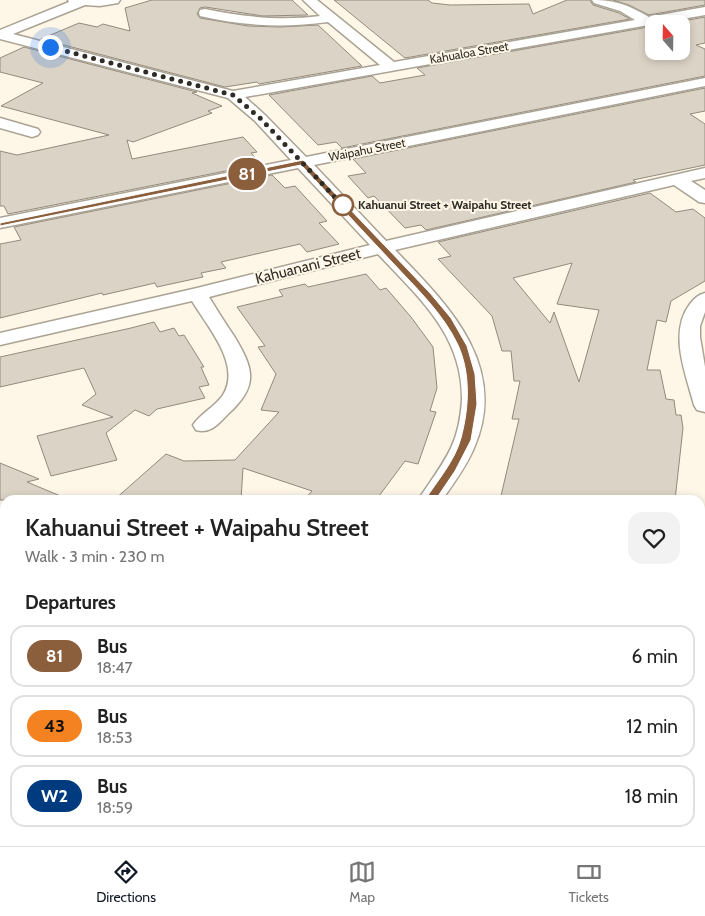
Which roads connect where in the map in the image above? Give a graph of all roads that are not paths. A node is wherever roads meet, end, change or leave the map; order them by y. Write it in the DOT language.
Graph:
graph roads {
  1 [pos="114,0"];
  2 [pos="309,0"];
  3 [pos="598,0"];
  4 [pos="80,1"];
  5 [pos="705,11"];
  6 [pos="205,13"];
  7 [pos="681,15"];
  8 [pos="330,18"];
  9 [pos="645,20"];
  10 [pos="645,21"];
  11 [pos="1,35"];
  12 [pos="391,67"];
  13 [pos="705,82"];
  14 [pos="233,95"];
  15 [pos="0,123"];
  16 [pos="32,132"];
  17 [pos="303,162"];
  18 [pos="705,173"];
  19 [pos="678,180"];
  20 [pos="705,198"];
  21 [pos="0,223"];
  22 [pos="382,247"];
  23 [pos="197,294"];
  24 [pos="705,299"];
  25 [pos="0,339"];
  26 [pos="705,405"];
  27 [pos="204,425"];
  28 [pos="433,495"];
  1 -- 4 [label="street"];
  2 -- 8 [label="street"];
  3 -- 9 [label="street"];
  4 -- 11 [label="street"];
  5 -- 7 [label="street, Kahualoa Street"];
  6 -- 8 [label="street"];
  8 -- 12 [label="street"];
  10 -- 12 [label="street, Kahualoa Street"];
  11 -- 14 [label="street"];
  12 -- 14 [label="street, Kahualoa Street"];
  13 -- 17 [label="street, Waipahu Street"];
  14 -- 17 [label="street"];
  15 -- 16 [label="street"];
  17 -- 21 [label="street, Waipahu Street"];
  17 -- 22 [label="street"];
  18 -- 19 [label="street, Kahuanani Street"];
  19 -- 20 [label="street"];
  19 -- 22 [label="street, Kahuanani Street"];
  22 -- 23 [label="street, Kahuanani Street"];
  22 -- 28 [label="street"];
  23 -- 25 [label="street, Kahuanani Street"];
  23 -- 27 [label="street"];
  24 -- 26 [label="street"];
}
